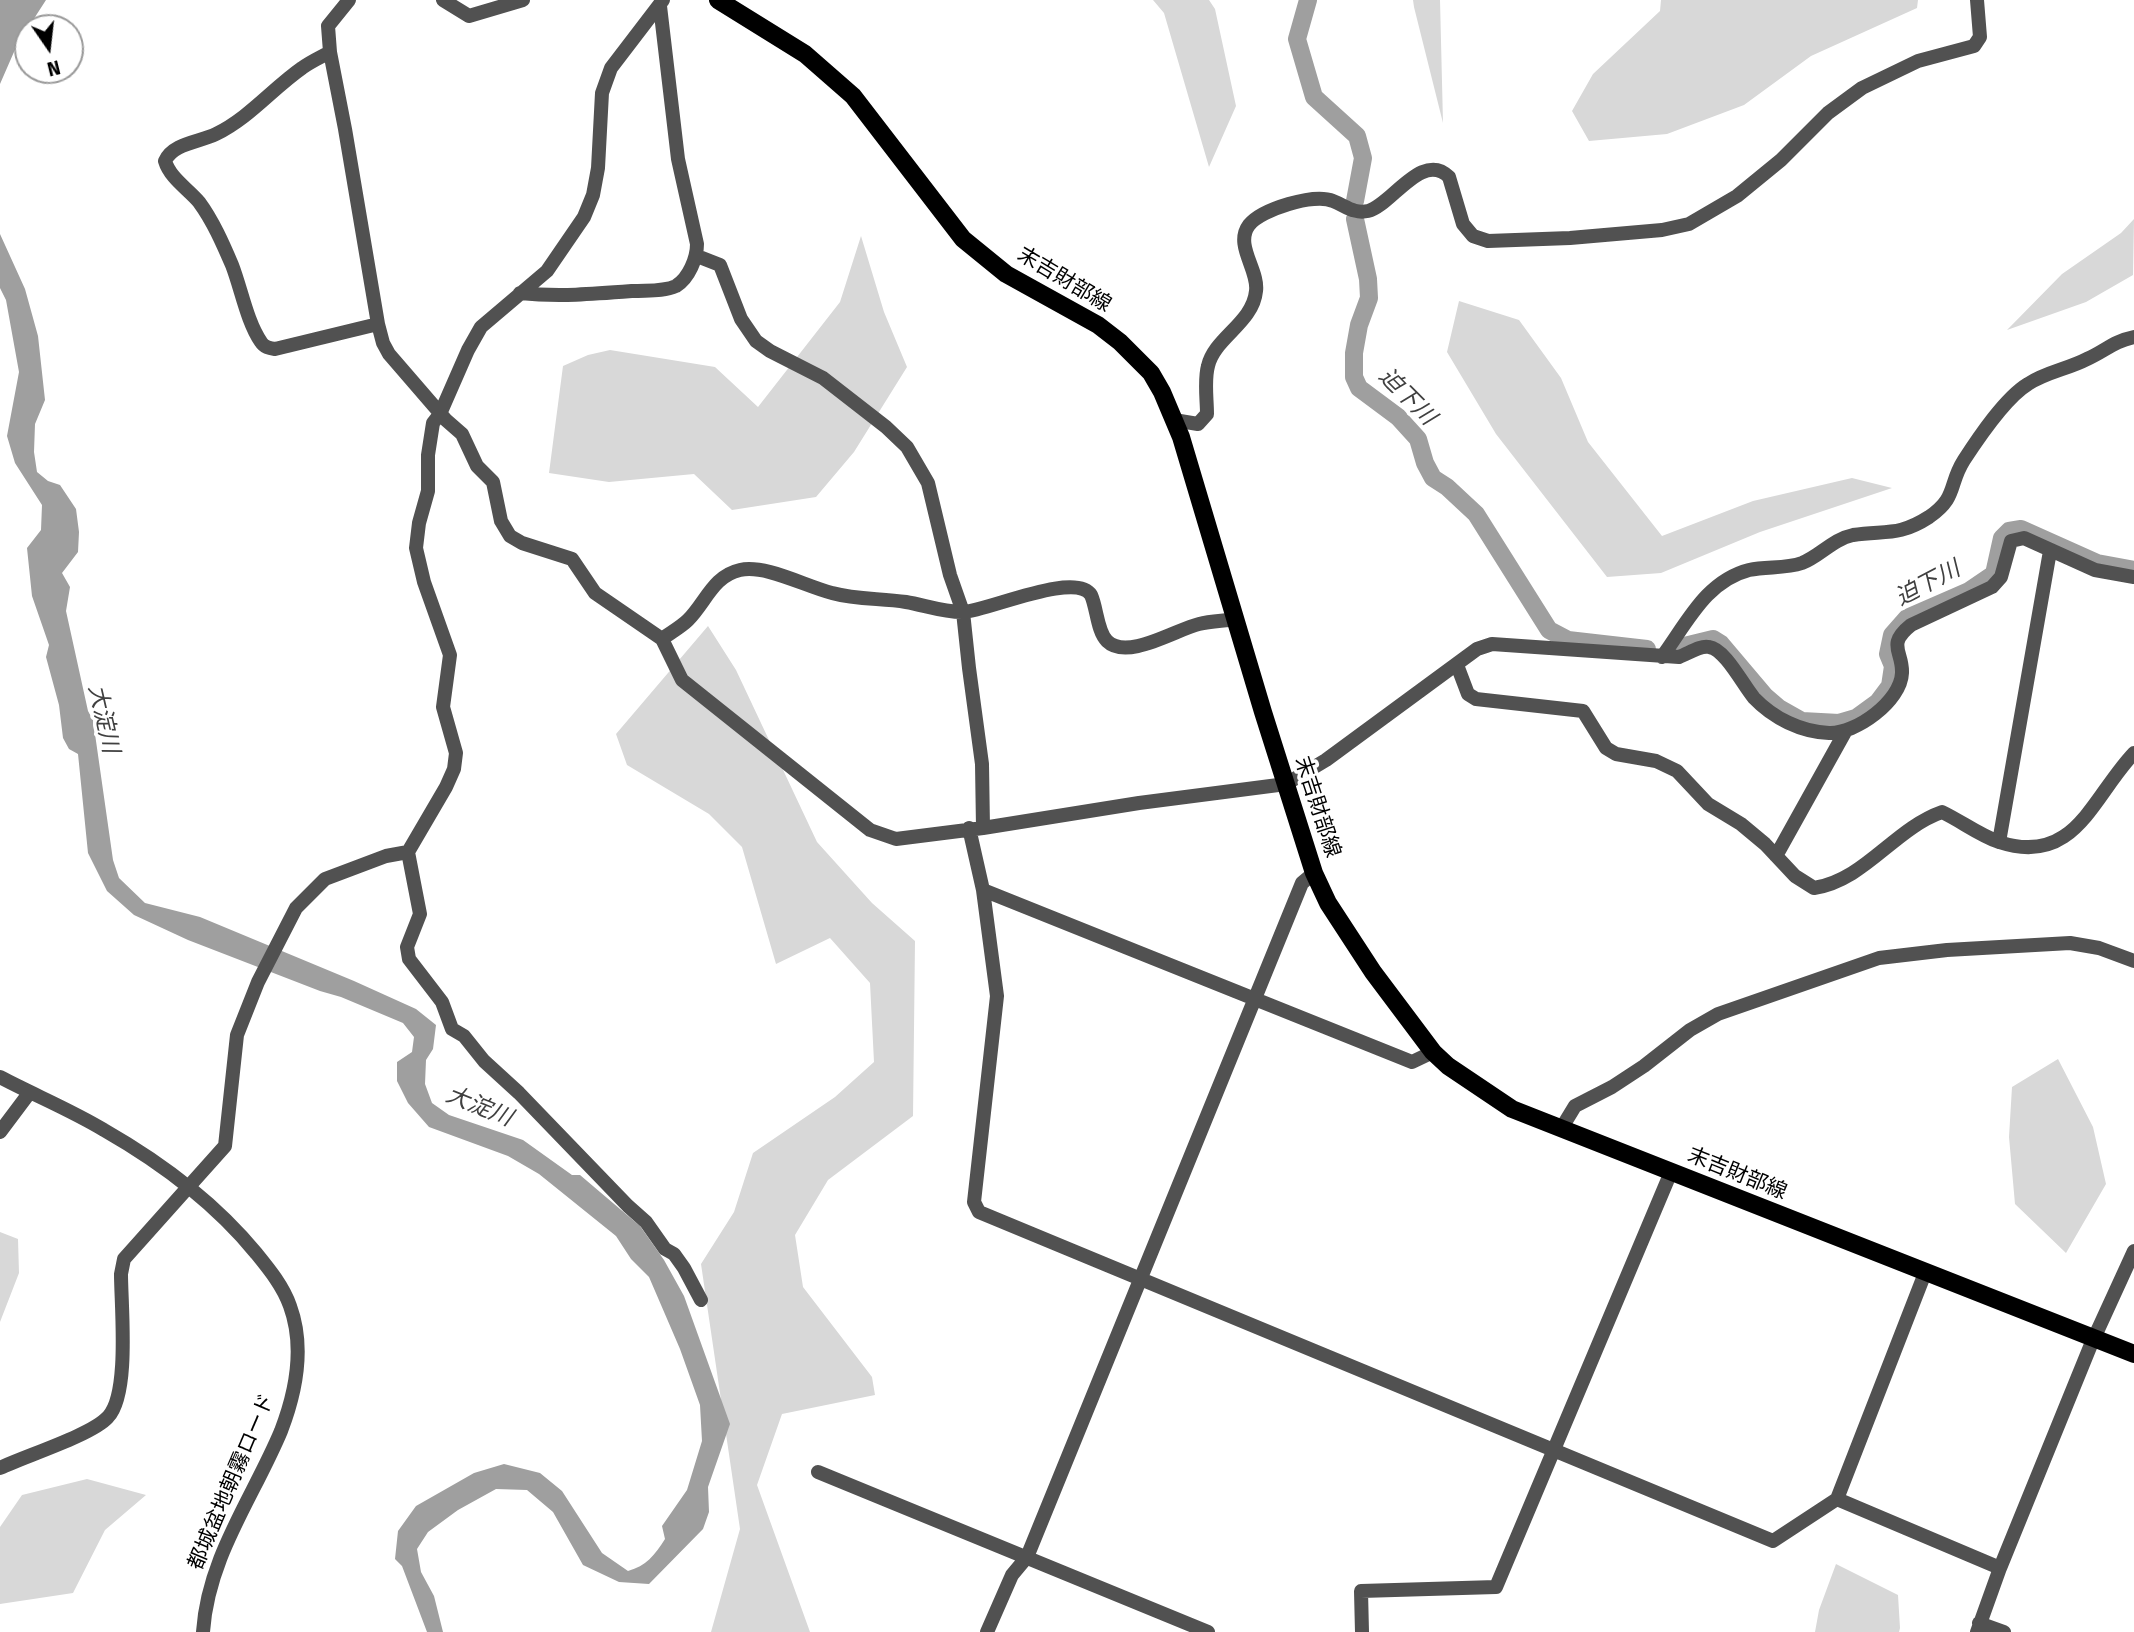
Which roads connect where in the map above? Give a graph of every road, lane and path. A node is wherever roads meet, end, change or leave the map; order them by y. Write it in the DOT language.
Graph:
graph roads {
  1 [pos="349,0"];
  2 [pos="443,0"];
  3 [pos="523,0"];
  4 [pos="718,0"];
  5 [pos="1977,0"];
  6 [pos="662,3"];
  7 [pos="330,52"];
  8 [pos="697,256"];
  9 [pos="520,293"];
  10 [pos="378,324"];
  11 [pos="2134,337"];
  12 [pos="440,414"];
  13 [pos="1174,421"];
  14 [pos="2050,551"];
  15 [pos="2134,577"];
  16 [pos="963,612"];
  17 [pos="1236,619"];
  18 [pos="662,639"];
  19 [pos="1662,657"];
  20 [pos="1458,665"];
  21 [pos="1845,732"];
  22 [pos="2134,753"];
  23 [pos="1286,784"];
  24 [pos="976,828"];
  25 [pos="1999,842"];
  26 [pos="408,852"];
  27 [pos="1776,856"];
  28 [pos="1314,873"];
  29 [pos="983,890"];
  30 [pos="2134,961"];
  31 [pos="1255,998"];
  32 [pos="1433,1052"];
  33 [pos="0,1077"];
  34 [pos="30,1092"];
  35 [pos="1561,1129"];
  36 [pos="0,1132"];
  37 [pos="1671,1172"];
  38 [pos="188,1187"];
  39 [pos="2134,1251"];
  40 [pos="1924,1273"];
  41 [pos="1141,1278"];
  42 [pos="701,1300"];
  43 [pos="2095,1338"];
  44 [pos="2134,1354"];
  45 [pos="1555,1450"];
  46 [pos="0,1468"];
  47 [pos="818,1472"];
  48 [pos="1837,1499"];
  49 [pos="1027,1557"];
  50 [pos="2000,1568"];
  51 [pos="1978,1627"];
  52 [pos="203,1632"];
  53 [pos="987,1632"];
  54 [pos="1208,1632"];
  55 [pos="1362,1632"];
  56 [pos="2004,1632"];
  1 -- 7 [label="street"];
  2 -- 3 [label="street"];
  4 -- 13 [label="main road, 末吉財部線"];
  5 -- 13 [label="street"];
  6 -- 8 [label="street"];
  6 -- 9 [label="street"];
  7 -- 10 [label="street"];
  7 -- 10 [label="street"];
  8 -- 9 [label="street"];
  8 -- 16 [label="street"];
  9 -- 12 [label="street"];
  10 -- 12 [label="street"];
  11 -- 19 [label="street"];
  12 -- 18 [label="street"];
  12 -- 26 [label="street"];
  13 -- 17 [label="main road, 末吉財部線"];
  14 -- 15 [label="street"];
  14 -- 21 [label="street"];
  14 -- 25 [label="street"];
  16 -- 17 [label="street"];
  16 -- 18 [label="street"];
  16 -- 24 [label="street"];
  17 -- 23 [label="main road, 末吉財部線"];
  18 -- 24 [label="street"];
  19 -- 20 [label="street"];
  19 -- 21 [label="street"];
  20 -- 23 [label="street"];
  20 -- 27 [label="street"];
  21 -- 27 [label="street"];
  22 -- 25 [label="street"];
  23 -- 24 [label="street"];
  23 -- 28 [label="main road, 末吉財部線"];
  24 -- 29 [label="street"];
  25 -- 27 [label="street"];
  26 -- 38 [label="street"];
  26 -- 42 [label="street"];
  28 -- 31 [label="street"];
  28 -- 32 [label="main road, 末吉財部線"];
  29 -- 31 [label="street"];
  29 -- 41 [label="street"];
  30 -- 35 [label="street"];
  31 -- 32 [label="street"];
  31 -- 41 [label="street"];
  32 -- 35 [label="main road, 末吉財部線"];
  33 -- 34 [label="street, 都城盆地朝霧ロード"];
  34 -- 36 [label="street"];
  34 -- 38 [label="street, 都城盆地朝霧ロード"];
  35 -- 37 [label="main road, 末吉財部線"];
  37 -- 40 [label="main road, 末吉財部線"];
  37 -- 45 [label="street"];
  38 -- 46 [label="street"];
  38 -- 52 [label="street, 都城盆地朝霧ロード"];
  39 -- 43 [label="street"];
  40 -- 43 [label="main road, 末吉財部線"];
  40 -- 48 [label="street"];
  41 -- 45 [label="street"];
  41 -- 49 [label="street"];
  43 -- 44 [label="main road, 末吉財部線"];
  43 -- 50 [label="street"];
  45 -- 48 [label="street"];
  45 -- 55 [label="street"];
  47 -- 49 [label="street"];
  48 -- 50 [label="street"];
  49 -- 53 [label="street"];
  49 -- 54 [label="street"];
  50 -- 51 [label="street"];
  51 -- 56 [label="street"];
}
